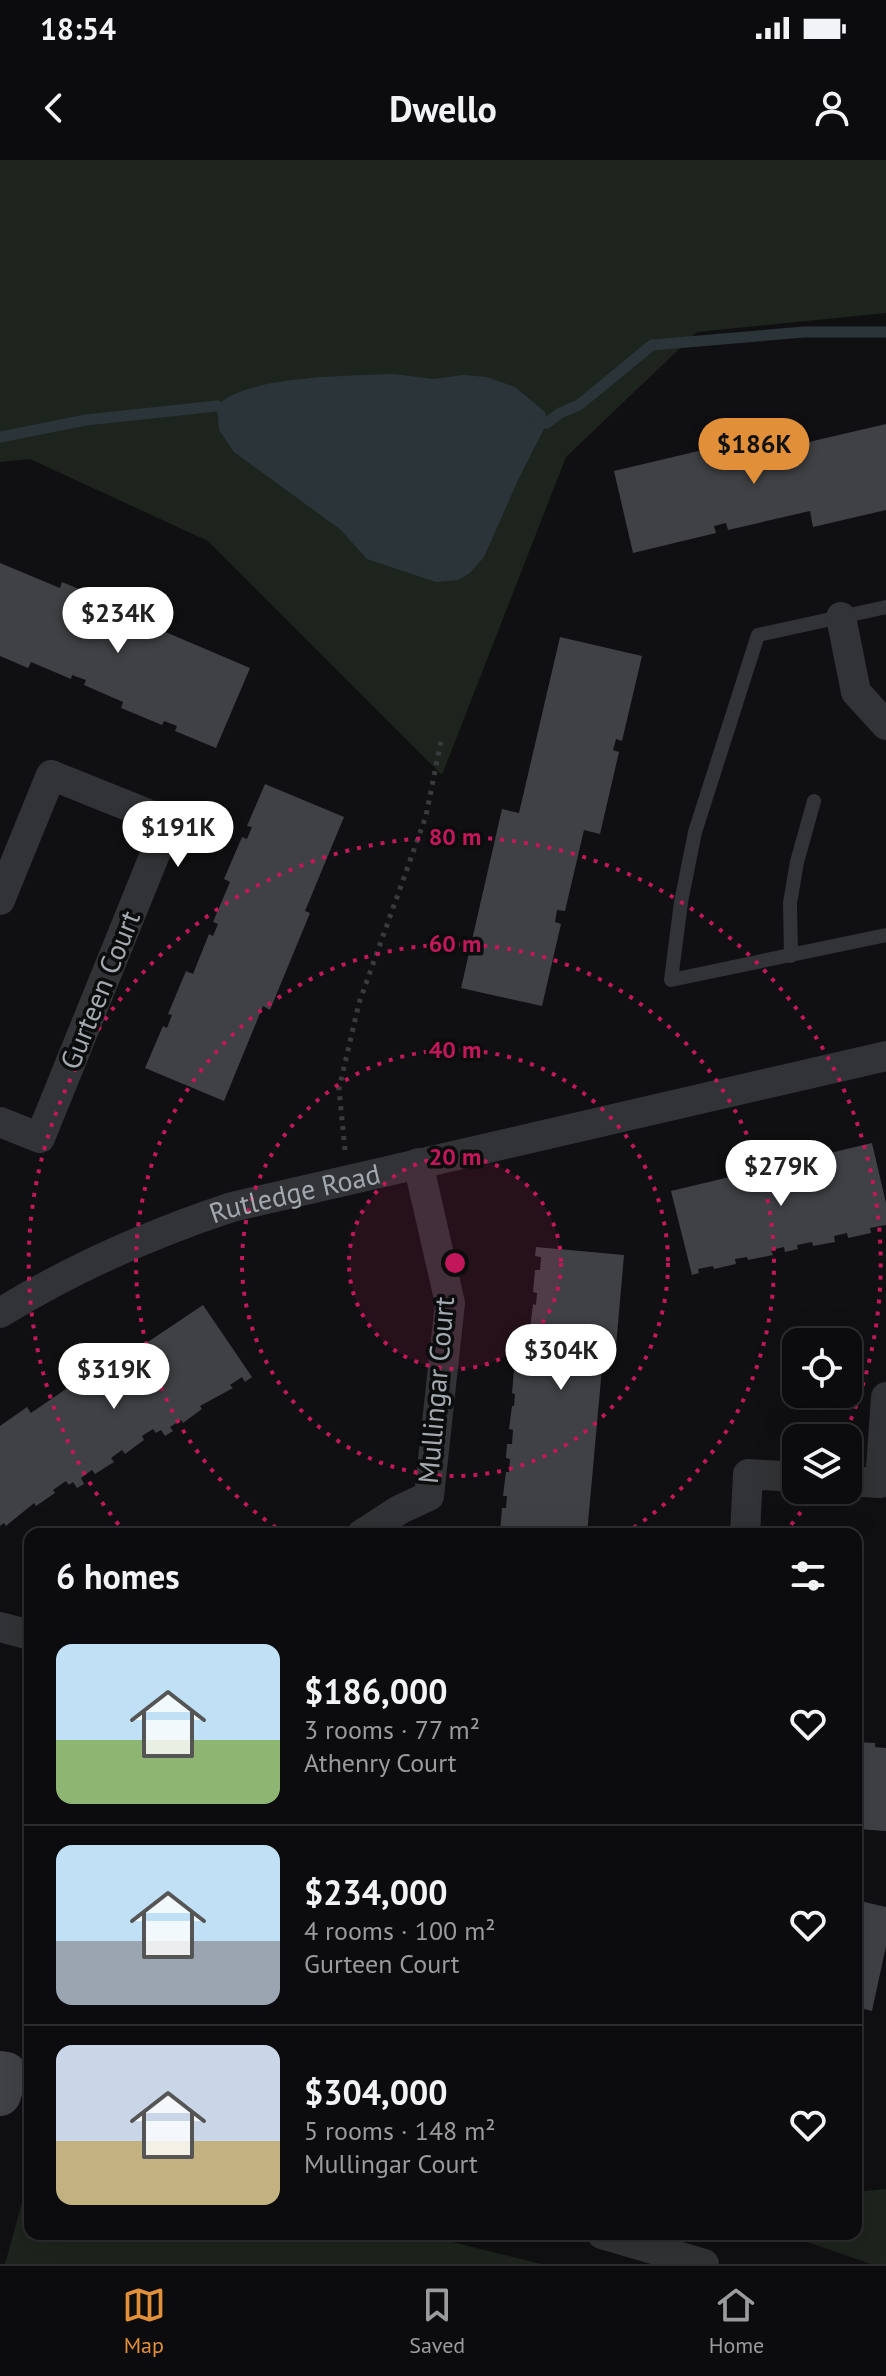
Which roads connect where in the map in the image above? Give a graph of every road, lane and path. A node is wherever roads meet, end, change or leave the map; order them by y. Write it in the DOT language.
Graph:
graph roads {
  1 [pos="886,607"];
  2 [pos="841,617"];
  3 [pos="886,725"];
  4 [pos="441,741"];
  5 [pos="814,801"];
  6 [pos="0,900"];
  7 [pos="886,935"];
  8 [pos="791,956"];
  9 [pos="886,1056"];
  10 [pos="0,1122"];
  11 [pos="418,1163"];
  12 [pos="349,1178"];
  13 [pos="1,1311"];
  14 [pos="886,1397"];
  15 [pos="782,1476"];
  16 [pos="862,1482"];
  17 [pos="371,1528"];
  18 [pos="745,1528"];
  19 [pos="0,1627"];
  20 [pos="24,1633"];
  21 [pos="622,2240"];
  22 [pos="704,2264"];
  1 -- 2 [label="lane"];
  2 -- 3 [label="street"];
  2 -- 8 [label="lane"];
  4 -- 12 [label="path"];
  5 -- 8 [label="lane"];
  6 -- 10 [label="street, Gurteen Court"];
  7 -- 8 [label="lane"];
  9 -- 11 [label="street, Rutledge Road"];
  11 -- 12 [label="street, Rutledge Road"];
  11 -- 17 [label="street, Mullingar Court"];
  12 -- 13 [label="street, Rutledge Road"];
  14 -- 16 [label="street"];
  15 -- 18 [label="street"];
  19 -- 20 [label="street"];
  21 -- 22 [label="street"];
}
